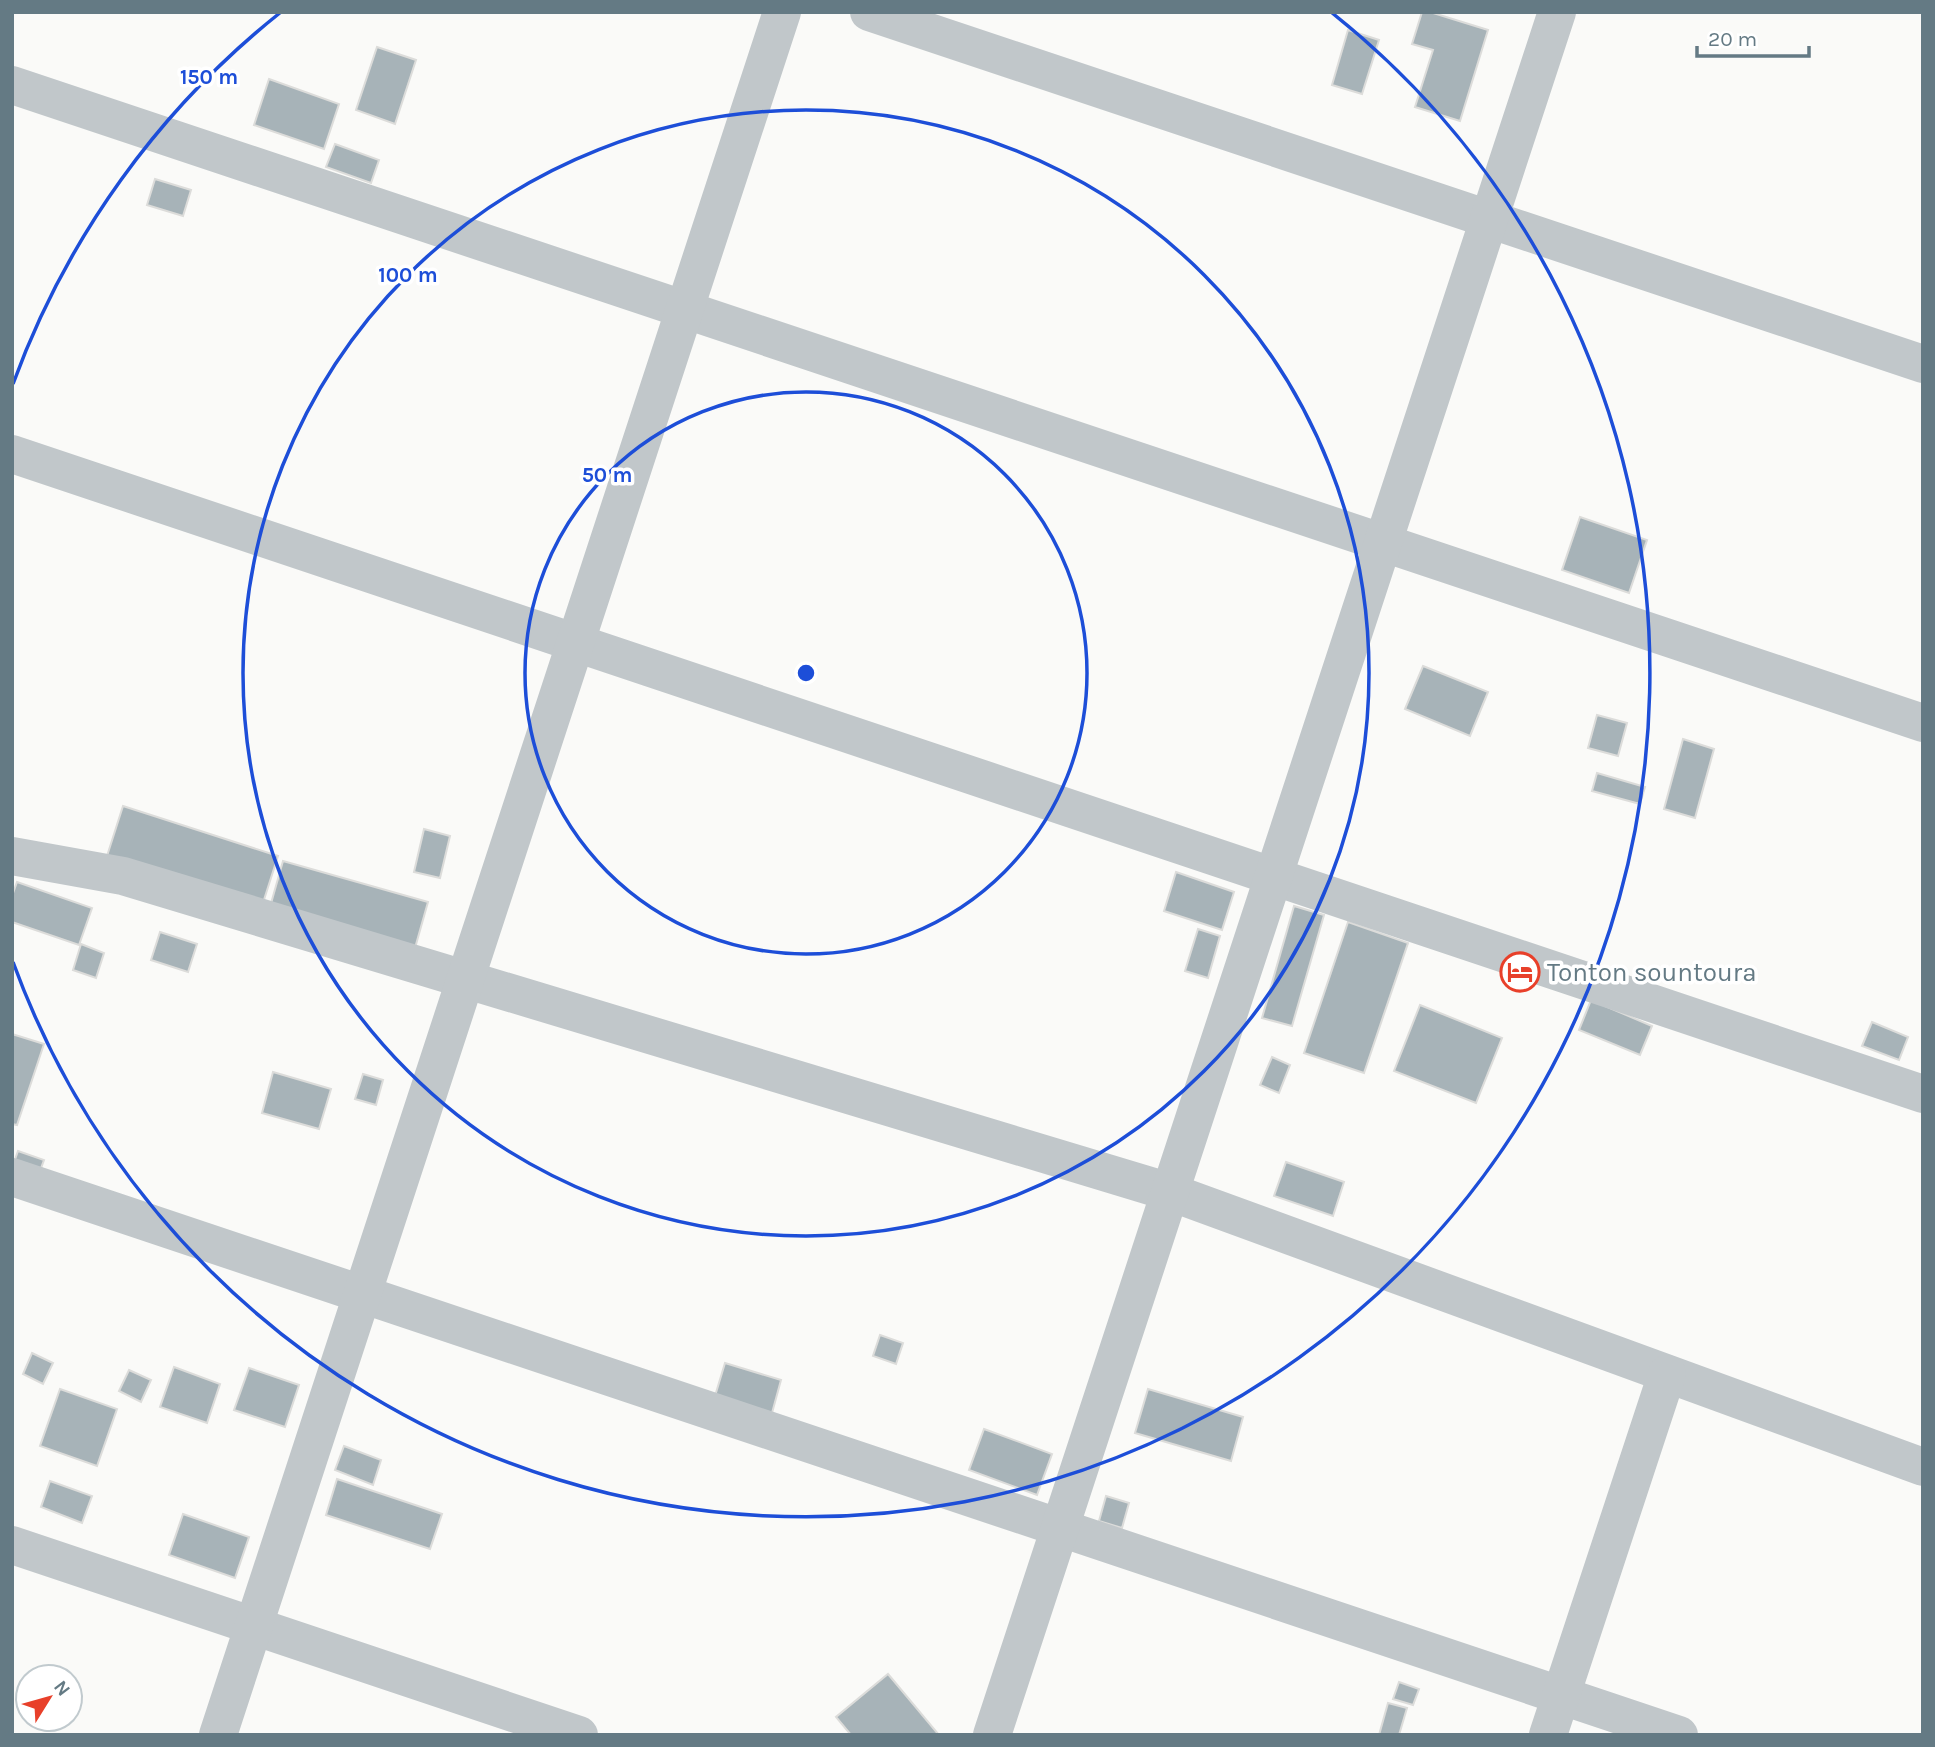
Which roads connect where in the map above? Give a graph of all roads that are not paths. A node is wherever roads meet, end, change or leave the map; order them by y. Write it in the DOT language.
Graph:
graph roads {
  1 [pos="782,12"];
  2 [pos="869,12"];
  3 [pos="1557,12"];
  4 [pos="12,85"];
  5 [pos="1489,219"];
  6 [pos="685,309"];
  7 [pos="1923,364"];
  8 [pos="12,454"];
  9 [pos="1383,543"];
  10 [pos="576,643"];
  11 [pos="1923,723"];
  12 [pos="12,856"];
  13 [pos="1273,876"];
  14 [pos="466,979"];
  15 [pos="1923,1094"];
  16 [pos="12,1177"];
  17 [pos="1170,1192"];
  18 [pos="362,1294"];
  19 [pos="1667,1374"];
  20 [pos="1923,1467"];
  21 [pos="1060,1527"];
  22 [pos="12,1545"];
  23 [pos="254,1626"];
  24 [pos="1561,1695"];
  25 [pos="218,1735"];
  26 [pos="579,1735"];
  27 [pos="992,1735"];
  28 [pos="1548,1735"];
  29 [pos="1679,1735"];
  1 -- 6 [label="street"];
  2 -- 5 [label="street"];
  3 -- 5 [label="street"];
  4 -- 6 [label="street"];
  5 -- 7 [label="street"];
  5 -- 9 [label="street"];
  6 -- 9 [label="street"];
  6 -- 10 [label="street"];
  8 -- 10 [label="street"];
  9 -- 11 [label="street"];
  9 -- 13 [label="street"];
  10 -- 13 [label="street"];
  10 -- 14 [label="street"];
  12 -- 14 [label="street"];
  13 -- 15 [label="street"];
  13 -- 17 [label="street"];
  14 -- 17 [label="street"];
  14 -- 18 [label="street"];
  16 -- 18 [label="street"];
  17 -- 19 [label="street"];
  17 -- 21 [label="street"];
  18 -- 21 [label="street"];
  18 -- 23 [label="street"];
  19 -- 20 [label="street"];
  19 -- 24 [label="street"];
  21 -- 24 [label="street"];
  21 -- 27 [label="street"];
  22 -- 23 [label="street"];
  23 -- 25 [label="street"];
  23 -- 26 [label="street"];
  24 -- 28 [label="street"];
  24 -- 29 [label="street"];
}
